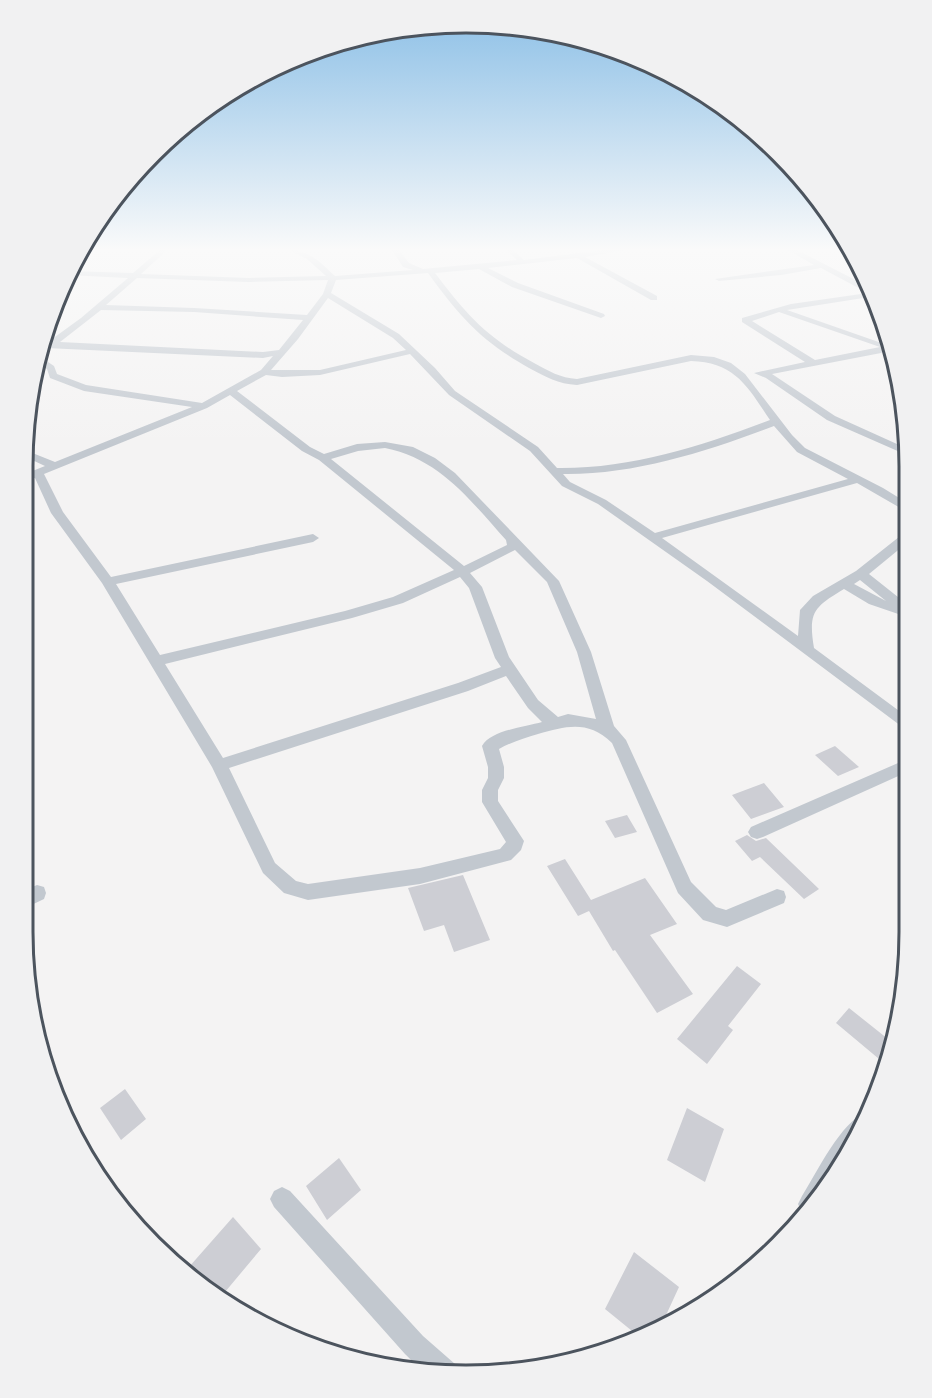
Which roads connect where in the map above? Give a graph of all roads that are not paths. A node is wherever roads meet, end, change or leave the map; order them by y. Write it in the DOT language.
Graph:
graph roads {
  1 [pos="88,315"];
  2 [pos="269,315"];
  3 [pos="310,315"];
  4 [pos="362,315"];
  5 [pos="464,315"];
  6 [pos="762,315"];
  7 [pos="796,315"];
  8 [pos="308,318"];
  9 [pos="51,344"];
  10 [pos="881,344"];
  11 [pos="882,349"];
  12 [pos="412,351"];
  13 [pos="279,356"];
  14 [pos="46,363"];
  15 [pos="813,363"];
  16 [pos="264,372"];
  17 [pos="764,373"];
  18 [pos="741,375"];
  19 [pos="232,392"];
  20 [pos="204,406"];
  21 [pos="775,422"];
  22 [pos="898,448"];
  23 [pos="33,456"];
  24 [pos="323,458"];
  25 [pos="55,466"];
  26 [pos="555,471"];
  27 [pos="34,474"];
  28 [pos="856,480"];
  29 [pos="899,503"];
  30 [pos="653,537"];
  31 [pos="313,538"];
  32 [pos="513,543"];
  33 [pos="899,543"];
  34 [pos="462,572"];
  35 [pos="861,574"];
  36 [pos="108,582"];
  37 [pos="844,584"];
  38 [pos="899,605"];
  39 [pos="899,611"];
  40 [pos="807,648"];
  41 [pos="156,661"];
  42 [pos="509,669"];
  43 [pos="899,719"];
  44 [pos="557,723"];
  45 [pos="607,729"];
  46 [pos="219,765"];
  47 [pos="899,769"];
  48 [pos="757,832"];
  49 [pos="777,897"];
  50 [pos="282,1199"];
  51 [pos="434,1364"];
  1 -- 9 [label="street"];
  2 -- 8 [label="street"];
  3 -- 8 [label="street"];
  4 -- 12 [label="street"];
  5 -- 18 [label="street"];
  6 -- 15 [label="street"];
  7 -- 10 [label="street"];
  8 -- 13 [label="street"];
  9 -- 13 [label="street"];
  11 -- 15 [label="street"];
  12 -- 16 [label="street"];
  12 -- 26 [label="street"];
  13 -- 16 [label="street"];
  14 -- 20 [label="street"];
  15 -- 17 [label="street"];
  16 -- 19 [label="street"];
  17 -- 18 [label="street"];
  17 -- 22 [label="street"];
  18 -- 21 [label="street"];
  19 -- 20 [label="street"];
  19 -- 24 [label="street"];
  20 -- 25 [label="street"];
  21 -- 26 [label="street"];
  21 -- 28 [label="street"];
  23 -- 25 [label="street"];
  24 -- 32 [label="street"];
  24 -- 34 [label="street"];
  25 -- 27 [label="street"];
  26 -- 30 [label="street"];
  27 -- 36 [label="street"];
  28 -- 29 [label="street"];
  28 -- 30 [label="street"];
  30 -- 40 [label="street"];
  31 -- 36 [label="street"];
  32 -- 34 [label="street"];
  32 -- 45 [label="street"];
  33 -- 35 [label="street"];
  34 -- 41 [label="street"];
  34 -- 42 [label="street"];
  35 -- 37 [label="street"];
  35 -- 38 [label="street"];
  36 -- 41 [label="street"];
  37 -- 39 [label="street"];
  37 -- 40 [label="street"];
  40 -- 43 [label="street"];
  41 -- 46 [label="street"];
  42 -- 44 [label="street"];
  42 -- 46 [label="street"];
  44 -- 45 [label="street"];
  44 -- 46 [label="street"];
  45 -- 49 [label="street"];
  47 -- 48 [label="street"];
  50 -- 51 [label="street"];
}
